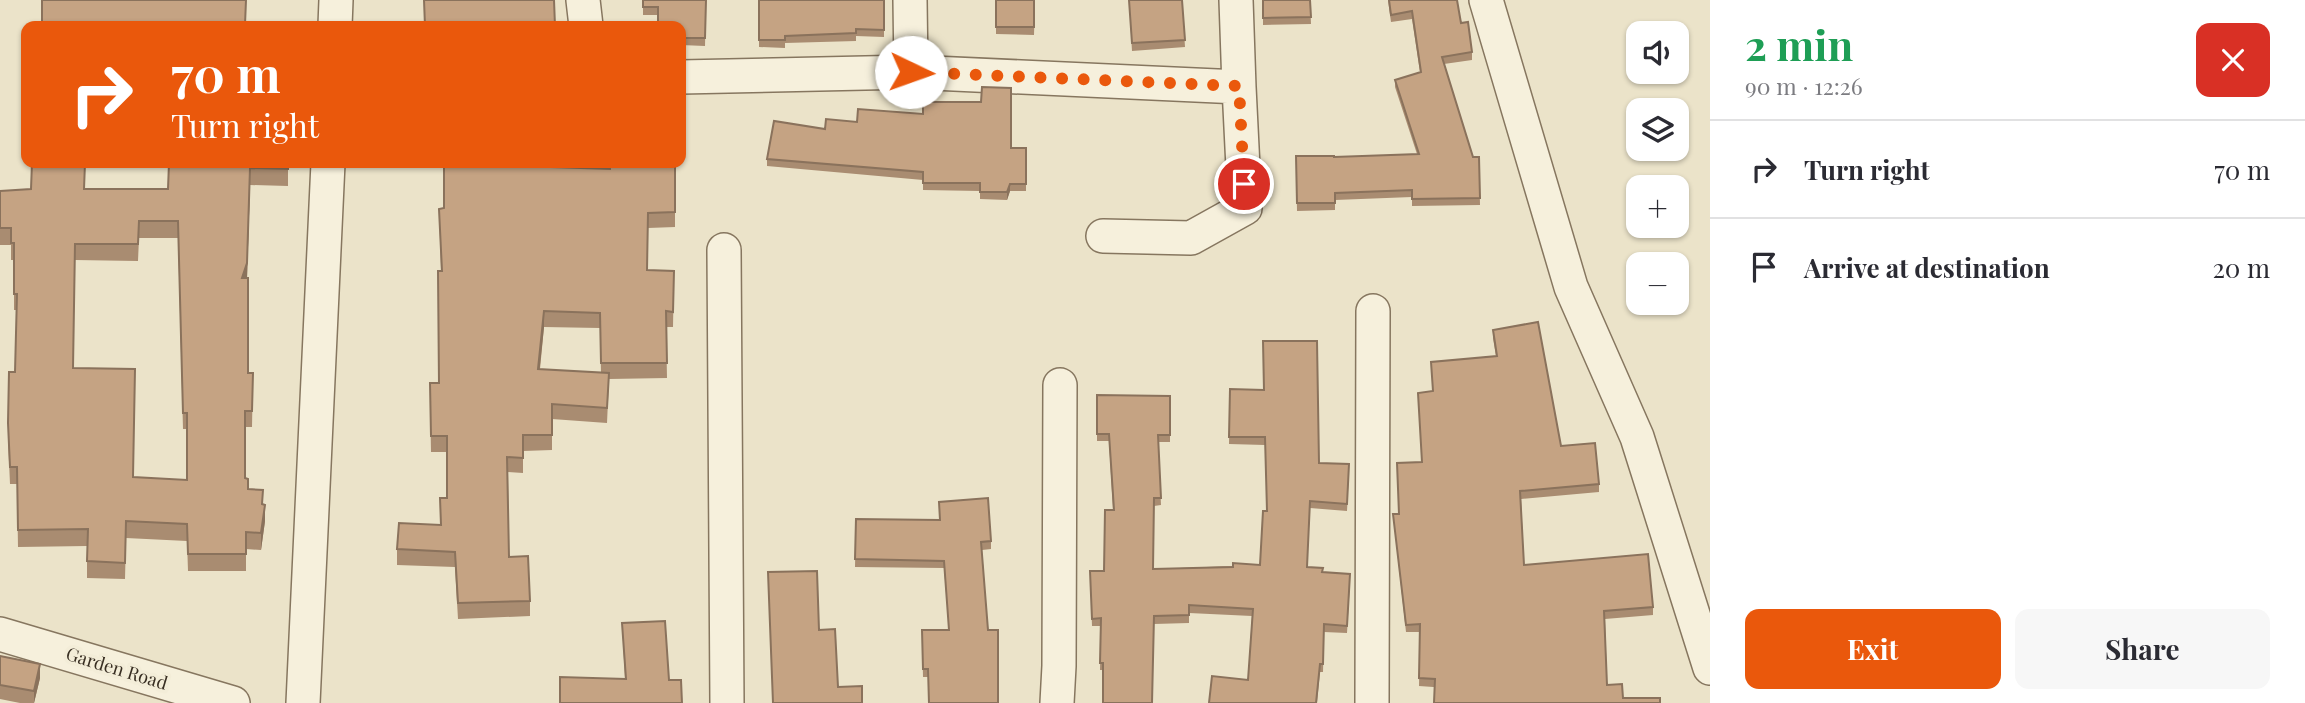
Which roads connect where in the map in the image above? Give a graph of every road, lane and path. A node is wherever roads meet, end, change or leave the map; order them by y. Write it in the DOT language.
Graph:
graph roads {
  1 [pos="336,0"];
  2 [pos="583,0"];
  3 [pos="910,0"];
  4 [pos="1236,0"];
  5 [pos="1486,0"];
  6 [pos="335,21"];
  7 [pos="585,21"];
  8 [pos="911,72"];
  9 [pos="686,77"];
  10 [pos="1239,86"];
  11 [pos="328,168"];
  12 [pos="1103,236"];
  13 [pos="724,250"];
  14 [pos="1374,311"];
  15 [pos="1060,385"];
  16 [pos="0,634"];
  17 [pos="1710,668"];
  18 [pos="233,703"];
  19 [pos="303,703"];
  20 [pos="727,703"];
  21 [pos="1057,703"];
  22 [pos="1373,703"];
  1 -- 6 [label="street"];
  2 -- 7 [label="street"];
  3 -- 8 [label="street"];
  4 -- 10 [label="street"];
  5 -- 17 [label="street"];
  8 -- 9 [label="street"];
  8 -- 10 [label="street"];
  10 -- 12 [label="street"];
  11 -- 19 [label="street"];
  13 -- 20 [label="street"];
  14 -- 22 [label="street"];
  15 -- 21 [label="street"];
  16 -- 18 [label="street, Garden Road"];
}
